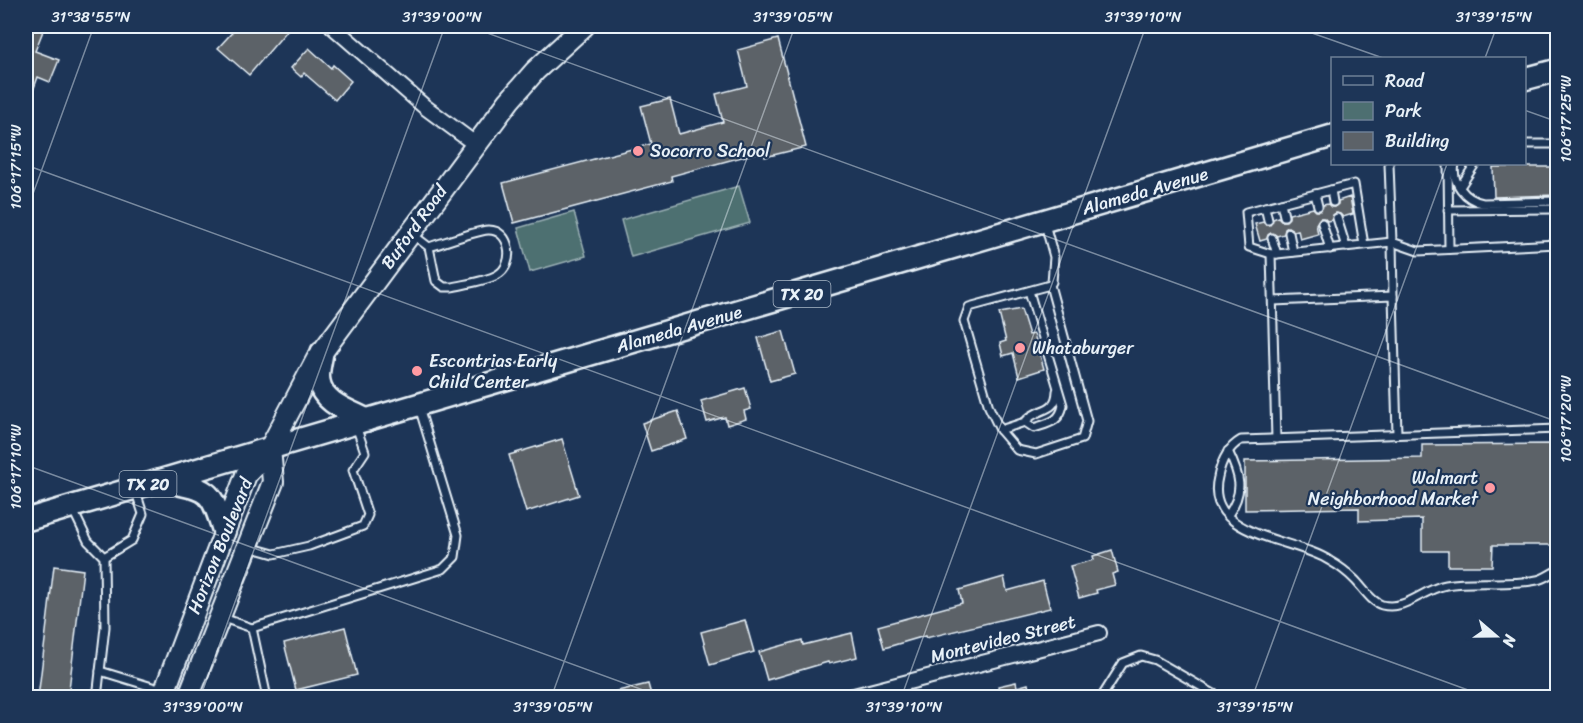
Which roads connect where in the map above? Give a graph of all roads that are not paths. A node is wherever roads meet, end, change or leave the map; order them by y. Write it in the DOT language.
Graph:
graph roads {
  1 [pos="332,26"];
  2 [pos="584,26"];
  3 [pos="1556,71"];
  4 [pos="1526,78"];
  5 [pos="1331,136"];
  6 [pos="475,144"];
  7 [pos="1526,144"];
  8 [pos="1557,144"];
  9 [pos="1389,165"];
  10 [pos="1448,165"];
  11 [pos="1455,165"];
  12 [pos="1474,165"];
  13 [pos="1460,187"];
  14 [pos="1331,190"];
  15 [pos="1315,194"];
  16 [pos="1557,201"];
  17 [pos="1333,202"];
  18 [pos="1281,203"];
  19 [pos="1318,206"];
  20 [pos="1264,207"];
  21 [pos="1557,209"];
  22 [pos="1449,210"];
  23 [pos="1284,216"];
  24 [pos="1337,218"];
  25 [pos="1268,220"];
  26 [pos="1044,221"];
  27 [pos="1322,223"];
  28 [pos="410,233"];
  29 [pos="1289,233"];
  30 [pos="1272,238"];
  31 [pos="1392,242"];
  32 [pos="1557,244"];
  33 [pos="1364,245"];
  34 [pos="429,247"];
  35 [pos="1346,247"];
  36 [pos="1330,249"];
  37 [pos="1449,249"];
  38 [pos="1293,252"];
  39 [pos="1274,254"];
  40 [pos="1050,285"];
  41 [pos="1029,291"];
  42 [pos="1393,297"];
  43 [pos="1273,301"];
  44 [pos="322,352"];
  45 [pos="1057,386"];
  46 [pos="419,405"];
  47 [pos="361,422"];
  48 [pos="1025,422"];
  49 [pos="1557,429"];
  50 [pos="1000,430"];
  51 [pos="1397,434"];
  52 [pos="1276,439"];
  53 [pos="270,448"];
  54 [pos="1228,451"];
  55 [pos="162,480"];
  56 [pos="134,488"];
  57 [pos="72,506"];
  58 [pos="1228,515"];
  59 [pos="26,520"];
  60 [pos="224,532"];
  61 [pos="247,547"];
  62 [pos="104,557"];
  63 [pos="1557,570"];
  64 [pos="219,616"];
  65 [pos="252,628"];
  66 [pos="1099,633"];
  67 [pos="100,671"];
  68 [pos="880,693"];
  69 [pos="163,694"];
  70 [pos="97,698"];
  71 [pos="188,698"];
  72 [pos="267,698"];
  73 [pos="846,698"];
  74 [pos="1101,698"];
  75 [pos="1221,698"];
  1 -- 6 [label="street"];
  2 -- 6 [label="main road, Buford Road"];
  3 -- 4 [label="main road"];
  5 -- 26 [label="main road, Alameda Avenue / TX 20"];
  6 -- 28 [label="main road, Buford Road"];
  7 -- 8 [label="lane"];
  9 -- 31 [label="lane"];
  10 -- 22 [label="lane"];
  11 -- 13 [label="lane"];
  12 -- 13 [label="lane"];
  13 -- 16 [label="lane"];
  14 -- 15 [label="lane"];
  14 -- 17 [label="lane"];
  14 -- 33 [label="lane"];
  15 -- 18 [label="lane"];
  15 -- 19 [label="lane"];
  18 -- 20 [label="lane"];
  18 -- 23 [label="lane"];
  20 -- 25 [label="lane"];
  20 -- 39 [label="lane"];
  21 -- 22 [label="lane"];
  22 -- 37 [label="lane"];
  24 -- 35 [label="lane"];
  26 -- 40 [label="lane"];
  26 -- 46 [label="main road, Alameda Avenue / TX 20"];
  27 -- 36 [label="lane"];
  28 -- 34 [label="lane"];
  28 -- 44 [label="main road, Buford Road"];
  29 -- 38 [label="lane"];
  30 -- 39 [label="lane"];
  31 -- 33 [label="lane"];
  31 -- 37 [label="lane"];
  31 -- 42 [label="lane"];
  32 -- 37 [label="lane"];
  33 -- 35 [label="lane"];
  34 -- 34 [label="lane"];
  35 -- 36 [label="lane"];
  36 -- 38 [label="lane"];
  38 -- 39 [label="lane"];
  39 -- 43 [label="lane"];
  40 -- 41 [label="lane"];
  40 -- 50 [label="lane"];
  41 -- 45 [label="lane"];
  41 -- 50 [label="lane"];
  42 -- 43 [label="lane"];
  42 -- 51 [label="lane"];
  43 -- 52 [label="lane"];
  44 -- 47 [label="main road"];
  44 -- 53 [label="main road, Buford Road"];
  45 -- 48 [label="lane"];
  45 -- 48 [label="lane"];
  46 -- 47 [label="main road, Alameda Avenue / TX 20"];
  46 -- 65 [label="lane"];
  47 -- 53 [label="main road, Alameda Avenue / TX 20"];
  47 -- 61 [label="lane"];
  48 -- 50 [label="lane"];
  49 -- 51 [label="lane"];
  51 -- 52 [label="lane"];
  52 -- 54 [label="lane"];
  53 -- 55 [label="main road, Alameda Avenue / TX 20"];
  53 -- 60 [label="main road, Horizon Boulevard"];
  53 -- 61 [label="main road, Horizon Boulevard"];
  54 -- 58 [label="lane"];
  54 -- 58 [label="lane"];
  55 -- 56 [label="main road, Alameda Avenue / TX 20"];
  55 -- 60 [label="main road"];
  56 -- 57 [label="main road, Alameda Avenue / TX 20"];
  56 -- 62 [label="lane"];
  57 -- 59 [label="main road, Alameda Avenue / TX 20"];
  57 -- 62 [label="lane"];
  58 -- 63 [label="lane"];
  60 -- 69 [label="main road, Horizon Boulevard"];
  61 -- 64 [label="main road, Horizon Boulevard"];
  62 -- 67 [label="lane"];
  64 -- 65 [label="lane"];
  64 -- 71 [label="main road, Horizon Boulevard"];
  65 -- 72 [label="lane"];
  66 -- 68 [label="street, Montevideo Street"];
  67 -- 69 [label="lane"];
  67 -- 70 [label="lane"];
  68 -- 73 [label="street, Montevideo Street"];
  74 -- 75 [label="lane"];
}
